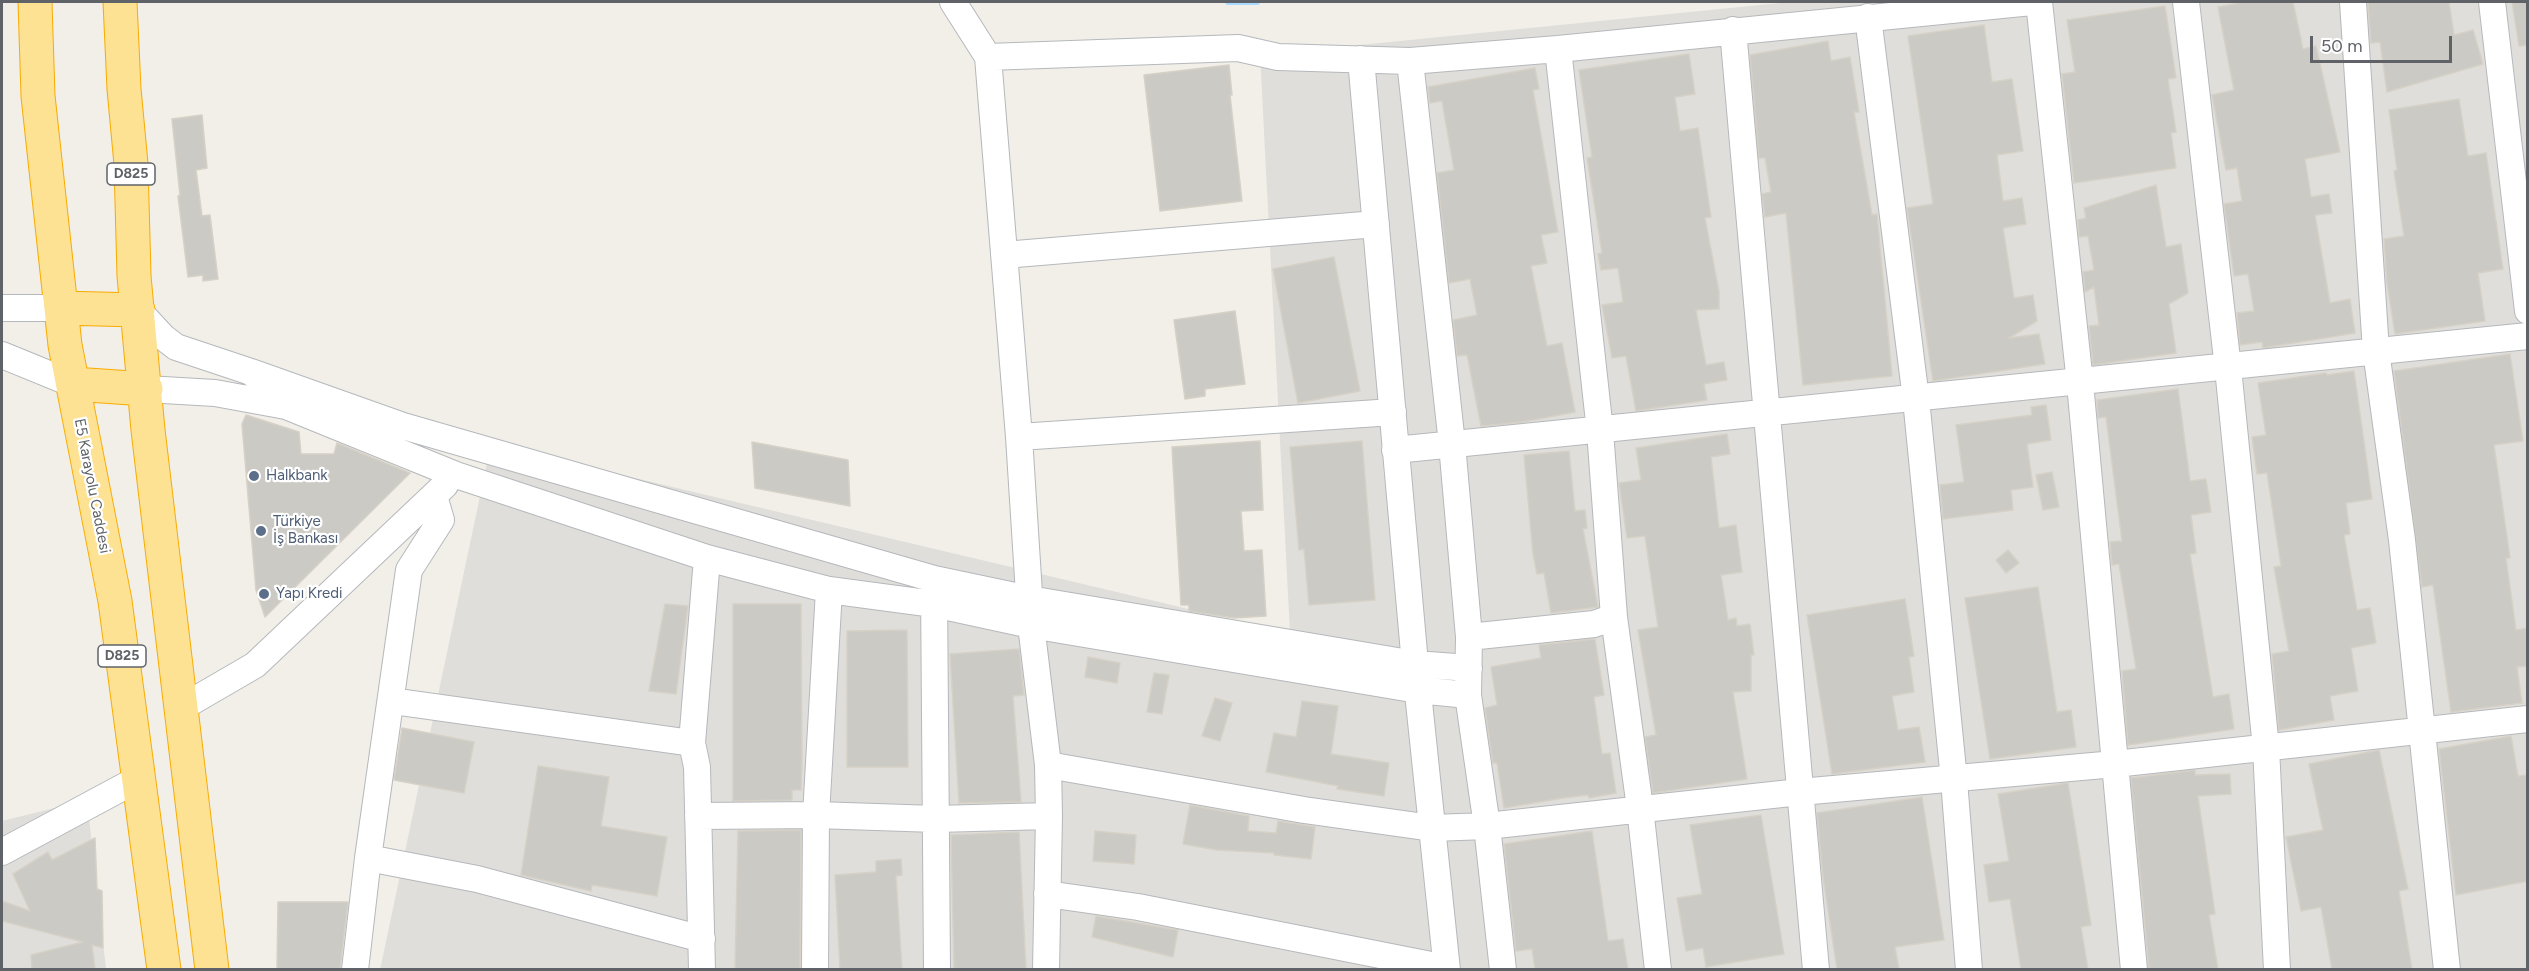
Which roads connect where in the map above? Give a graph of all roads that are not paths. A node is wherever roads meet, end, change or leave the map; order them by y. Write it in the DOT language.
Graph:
graph roads {
  1 [pos="35,2"];
  2 [pos="2032,2"];
  3 [pos="2038,2"];
  4 [pos="2186,2"];
  5 [pos="2353,2"];
  6 [pos="2492,2"];
  7 [pos="954,3"];
  8 [pos="126,9"];
  9 [pos="1868,17"];
  10 [pos="1733,30"];
  11 [pos="1558,49"];
  12 [pos="988,57"];
  13 [pos="1361,59"];
  14 [pos="1410,61"];
  15 [pos="1376,224"];
  16 [pos="1004,255"];
  17 [pos="2,308"];
  18 [pos="61,308"];
  19 [pos="138,310"];
  20 [pos="2528,311"];
  21 [pos="2528,336"];
  22 [pos="2376,351"];
  23 [pos="2,355"];
  24 [pos="2228,368"];
  25 [pos="251,372"];
  26 [pos="2080,383"];
  27 [pos="73,384"];
  28 [pos="146,389"];
  29 [pos="1916,399"];
  30 [pos="286,406"];
  31 [pos="1393,411"];
  32 [pos="1766,414"];
  33 [pos="1600,431"];
  34 [pos="1019,437"];
  35 [pos="1452,444"];
  36 [pos="1395,450"];
  37 [pos="456,475"];
  38 [pos="434,496"];
  39 [pos="707,558"];
  40 [pos="934,579"];
  41 [pos="829,590"];
  42 [pos="1029,599"];
  43 [pos="934,604"];
  44 [pos="1614,618"];
  45 [pos="1031,625"];
  46 [pos="1469,637"];
  47 [pos="1415,664"];
  48 [pos="1469,668"];
  49 [pos="1418,690"];
  50 [pos="1468,695"];
  51 [pos="392,701"];
  52 [pos="181,708"];
  53 [pos="2528,719"];
  54 [pos="2422,730"];
  55 [pos="692,743"];
  56 [pos="2266,748"];
  57 [pos="2115,764"];
  58 [pos="1048,765"];
  59 [pos="138,779"];
  60 [pos="1954,780"];
  61 [pos="1800,792"];
  62 [pos="1640,808"];
  63 [pos="816,815"];
  64 [pos="698,816"];
  65 [pos="1049,816"];
  66 [pos="936,819"];
  67 [pos="1487,826"];
  68 [pos="1432,828"];
  69 [pos="2,852"];
  70 [pos="368,858"];
  71 [pos="1047,894"];
  72 [pos="702,939"];
  73 [pos="1446,968"];
  74 [pos="164,969"];
  75 [pos="212,969"];
  76 [pos="356,969"];
  77 [pos="702,969"];
  78 [pos="814,969"];
  79 [pos="938,969"];
  80 [pos="1046,969"];
  81 [pos="1503,969"];
  82 [pos="1658,969"];
  83 [pos="1816,969"];
  84 [pos="1969,969"];
  85 [pos="2134,969"];
  86 [pos="2277,969"];
  87 [pos="2447,969"];
  1 -- 18 [label="highway, E5 Karayolu Caddesi / D825"];
  2 -- 9 [label="street"];
  3 -- 26 [label="street"];
  4 -- 24 [label="street"];
  5 -- 22 [label="street"];
  6 -- 20 [label="street"];
  7 -- 12 [label="street"];
  8 -- 19 [label="highway, D825"];
  9 -- 10 [label="street"];
  9 -- 29 [label="street"];
  10 -- 11 [label="street"];
  10 -- 32 [label="street"];
  11 -- 14 [label="street"];
  11 -- 33 [label="street"];
  12 -- 13 [label="street"];
  12 -- 16 [label="street"];
  13 -- 14 [label="street"];
  13 -- 15 [label="street"];
  14 -- 35 [label="street"];
  15 -- 16 [label="street"];
  15 -- 31 [label="street"];
  16 -- 34 [label="street"];
  17 -- 18 [label="street"];
  18 -- 19 [label="highway"];
  18 -- 27 [label="highway, E5 Karayolu Caddesi / D825"];
  19 -- 25 [label="street"];
  19 -- 28 [label="highway, D825"];
  21 -- 22 [label="street"];
  22 -- 24 [label="street"];
  22 -- 54 [label="street"];
  23 -- 27 [label="street"];
  24 -- 26 [label="street"];
  24 -- 56 [label="street"];
  25 -- 30 [label="street"];
  25 -- 40 [label="street"];
  26 -- 29 [label="street"];
  26 -- 57 [label="street"];
  27 -- 28 [label="highway"];
  27 -- 59 [label="highway, E5 Karayolu Caddesi / D825"];
  28 -- 30 [label="street"];
  28 -- 52 [label="highway, D825"];
  29 -- 32 [label="street"];
  29 -- 60 [label="street"];
  30 -- 37 [label="street"];
  31 -- 34 [label="street"];
  31 -- 36 [label="street"];
  32 -- 33 [label="street"];
  32 -- 61 [label="street"];
  33 -- 35 [label="street"];
  33 -- 44 [label="street"];
  34 -- 42 [label="street"];
  35 -- 36 [label="street"];
  35 -- 46 [label="street"];
  36 -- 47 [label="street"];
  37 -- 38 [label="street"];
  37 -- 39 [label="street"];
  38 -- 51 [label="street"];
  38 -- 52 [label="street"];
  39 -- 41 [label="street"];
  39 -- 55 [label="street"];
  40 -- 42 [label="street"];
  40 -- 43 [label="street"];
  41 -- 43 [label="street"];
  41 -- 63 [label="street"];
  42 -- 45 [label="street"];
  42 -- 47 [label="street"];
  43 -- 45 [label="street"];
  43 -- 66 [label="street"];
  44 -- 46 [label="street"];
  44 -- 62 [label="street"];
  45 -- 49 [label="street"];
  45 -- 58 [label="street"];
  46 -- 48 [label="street"];
  47 -- 48 [label="street"];
  47 -- 49 [label="street"];
  48 -- 50 [label="street"];
  49 -- 50 [label="street"];
  49 -- 68 [label="street"];
  50 -- 67 [label="street"];
  51 -- 55 [label="street"];
  51 -- 70 [label="street"];
  52 -- 75 [label="highway, D825"];
  53 -- 54 [label="street"];
  54 -- 56 [label="street"];
  54 -- 87 [label="street"];
  55 -- 64 [label="street"];
  56 -- 57 [label="street"];
  56 -- 86 [label="street"];
  57 -- 60 [label="street"];
  57 -- 85 [label="street"];
  58 -- 65 [label="street"];
  58 -- 68 [label="street"];
  59 -- 69 [label="street"];
  59 -- 74 [label="highway, E5 Karayolu Caddesi / D825"];
  60 -- 61 [label="street"];
  60 -- 84 [label="street"];
  61 -- 62 [label="street"];
  61 -- 83 [label="street"];
  62 -- 67 [label="street"];
  62 -- 82 [label="street"];
  63 -- 64 [label="street"];
  63 -- 66 [label="street"];
  63 -- 78 [label="street"];
  64 -- 72 [label="street"];
  65 -- 66 [label="street"];
  65 -- 71 [label="street"];
  66 -- 79 [label="street"];
  67 -- 68 [label="street"];
  67 -- 81 [label="street"];
  68 -- 73 [label="street"];
  70 -- 72 [label="street"];
  70 -- 76 [label="street"];
  71 -- 73 [label="street"];
  71 -- 80 [label="street"];
  72 -- 77 [label="street"];
}
